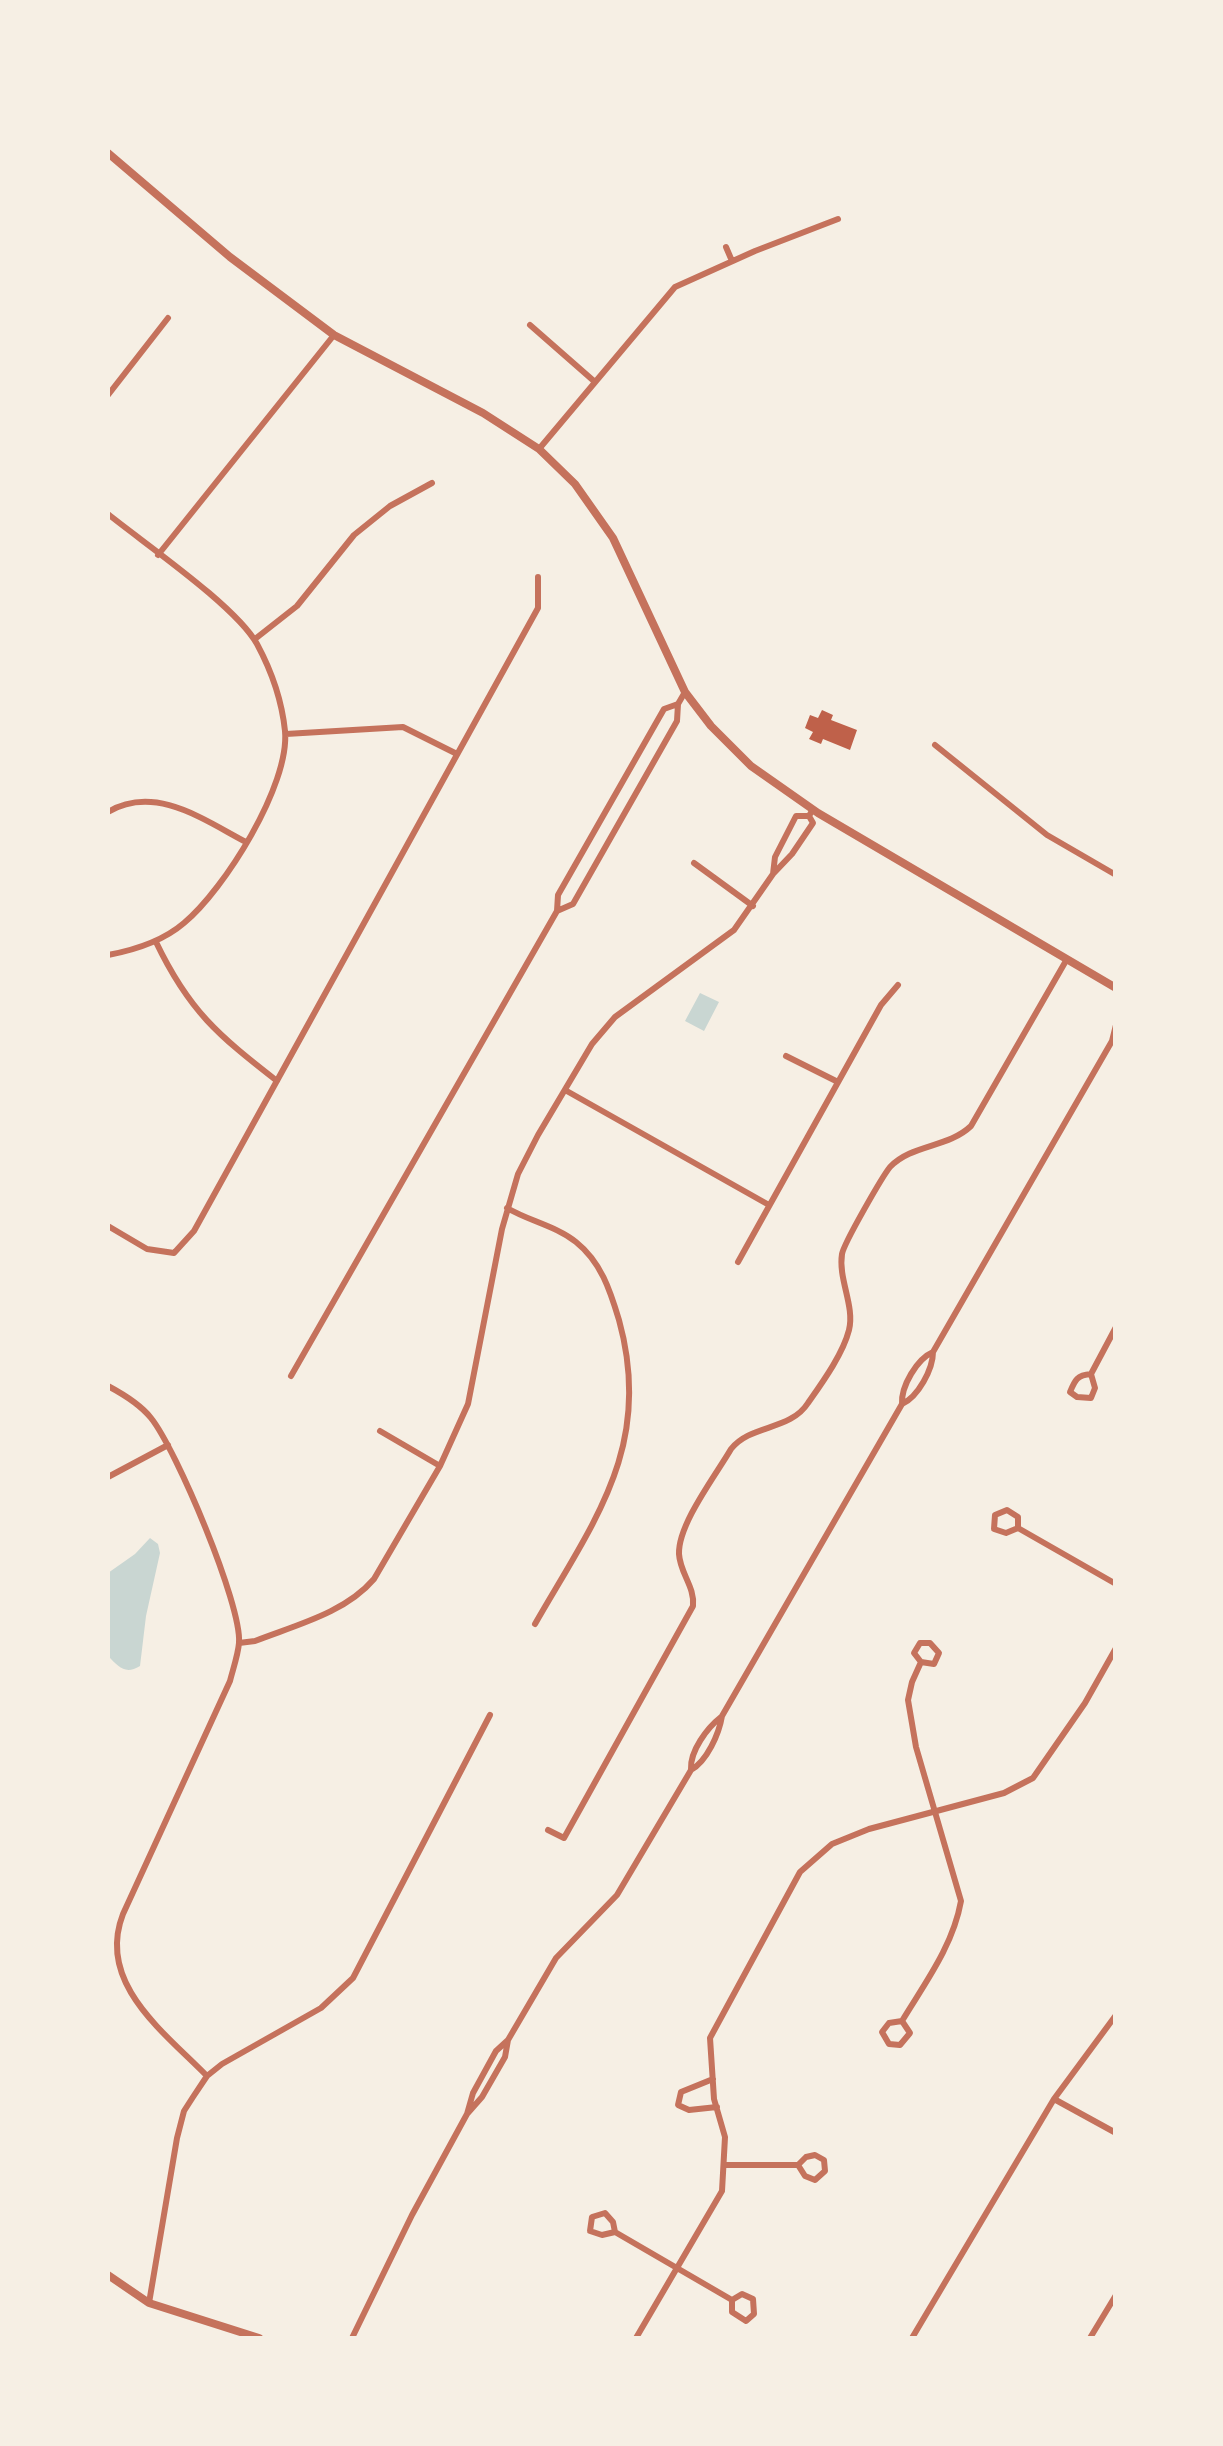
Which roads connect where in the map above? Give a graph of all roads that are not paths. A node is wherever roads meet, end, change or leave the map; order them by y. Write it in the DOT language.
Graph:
graph roads {
  1 [pos="108,153"];
  2 [pos="838,219"];
  3 [pos="726,247"];
  4 [pos="732,261"];
  5 [pos="168,318"];
  6 [pos="530,325"];
  7 [pos="334,335"];
  8 [pos="595,382"];
  9 [pos="108,396"];
  10 [pos="539,449"];
  11 [pos="432,483"];
  12 [pos="108,514"];
  13 [pos="158,554"];
  14 [pos="538,576"];
  15 [pos="254,640"];
  16 [pos="685,692"];
  17 [pos="678,704"];
  18 [pos="286,734"];
  19 [pos="936,746"];
  20 [pos="457,754"];
  21 [pos="108,812"];
  22 [pos="811,812"];
  23 [pos="246,842"];
  24 [pos="694,863"];
  25 [pos="773,874"];
  26 [pos="1116,875"];
  27 [pos="754,906"];
  28 [pos="556,911"];
  29 [pos="156,942"];
  30 [pos="108,954"];
  31 [pos="1067,960"];
  32 [pos="898,986"];
  33 [pos="1116,988"];
  34 [pos="1116,1025"];
  35 [pos="1114,1040"];
  36 [pos="786,1056"];
  37 [pos="277,1081"];
  38 [pos="838,1082"];
  39 [pos="565,1090"];
  40 [pos="769,1205"];
  41 [pos="508,1208"];
  42 [pos="108,1226"];
  43 [pos="738,1262"];
  44 [pos="1116,1327"];
  45 [pos="1091,1374"];
  46 [pos="291,1376"];
  47 [pos="108,1386"];
  48 [pos="380,1431"];
  49 [pos="168,1445"];
  50 [pos="440,1466"];
  51 [pos="108,1477"];
  52 [pos="1018,1528"];
  53 [pos="1116,1584"];
  54 [pos="535,1624"];
  55 [pos="239,1643"];
  56 [pos="1116,1648"];
  57 [pos="922,1662"];
  58 [pos="490,1715"];
  59 [pos="936,1812"];
  60 [pos="548,1830"];
  61 [pos="1116,2016"];
  62 [pos="902,2021"];
  63 [pos="207,2076"];
  64 [pos="713,2079"];
  65 [pos="1054,2099"];
  66 [pos="716,2107"];
  67 [pos="1116,2133"];
  68 [pos="724,2165"];
  69 [pos="798,2165"];
  70 [pos="615,2232"];
  71 [pos="678,2267"];
  72 [pos="108,2276"];
  73 [pos="1116,2295"];
  74 [pos="732,2300"];
  75 [pos="148,2303"];
  76 [pos="259,2338"];
  77 [pos="352,2338"];
  78 [pos="636,2338"];
  79 [pos="912,2338"];
  80 [pos="1090,2338"];
  1 -- 7 [label="street"];
  2 -- 4 [label="street"];
  3 -- 4 [label="street"];
  4 -- 8 [label="street"];
  5 -- 9 [label="street"];
  6 -- 8 [label="street"];
  7 -- 10 [label="street"];
  7 -- 13 [label="street"];
  8 -- 10 [label="street"];
  10 -- 16 [label="street"];
  11 -- 15 [label="street"];
  12 -- 13 [label="street"];
  13 -- 15 [label="street"];
  14 -- 20 [label="street"];
  15 -- 18 [label="street"];
  16 -- 17 [label="street"];
  16 -- 22 [label="street"];
  17 -- 28 [label="street"];
  17 -- 28 [label="street"];
  18 -- 20 [label="street"];
  18 -- 23 [label="street"];
  19 -- 26 [label="street"];
  20 -- 37 [label="street"];
  21 -- 23 [label="street"];
  22 -- 25 [label="street"];
  22 -- 25 [label="street"];
  22 -- 31 [label="street"];
  23 -- 29 [label="street"];
  24 -- 27 [label="street"];
  25 -- 27 [label="street"];
  27 -- 39 [label="street"];
  28 -- 46 [label="street"];
  29 -- 30 [label="street"];
  29 -- 37 [label="street"];
  31 -- 33 [label="street"];
  31 -- 60 [label="street"];
  32 -- 38 [label="street"];
  34 -- 35 [label="street"];
  35 -- 77 [label="street"];
  36 -- 38 [label="street"];
  37 -- 42 [label="street"];
  38 -- 40 [label="street"];
  39 -- 40 [label="street"];
  39 -- 41 [label="street"];
  40 -- 43 [label="street"];
  41 -- 50 [label="street"];
  41 -- 54 [label="street"];
  44 -- 45 [label="street"];
  45 -- 45 [label="street"];
  47 -- 49 [label="street"];
  48 -- 50 [label="street"];
  49 -- 51 [label="street"];
  49 -- 55 [label="street"];
  50 -- 55 [label="street"];
  52 -- 53 [label="street"];
  55 -- 63 [label="street"];
  56 -- 59 [label="street"];
  57 -- 59 [label="street"];
  58 -- 63 [label="street"];
  59 -- 62 [label="street"];
  59 -- 64 [label="street"];
  61 -- 65 [label="street"];
  62 -- 62 [label="street"];
  63 -- 75 [label="street"];
  64 -- 66 [label="street"];
  64 -- 66 [label="street"];
  65 -- 67 [label="street"];
  65 -- 79 [label="street"];
  66 -- 68 [label="street"];
  68 -- 69 [label="street"];
  68 -- 71 [label="street"];
  69 -- 69 [label="street"];
  70 -- 71 [label="street"];
  71 -- 74 [label="street"];
  71 -- 78 [label="street"];
  72 -- 75 [label="street"];
  73 -- 80 [label="street"];
  74 -- 74 [label="street"];
  75 -- 76 [label="street"];
}
